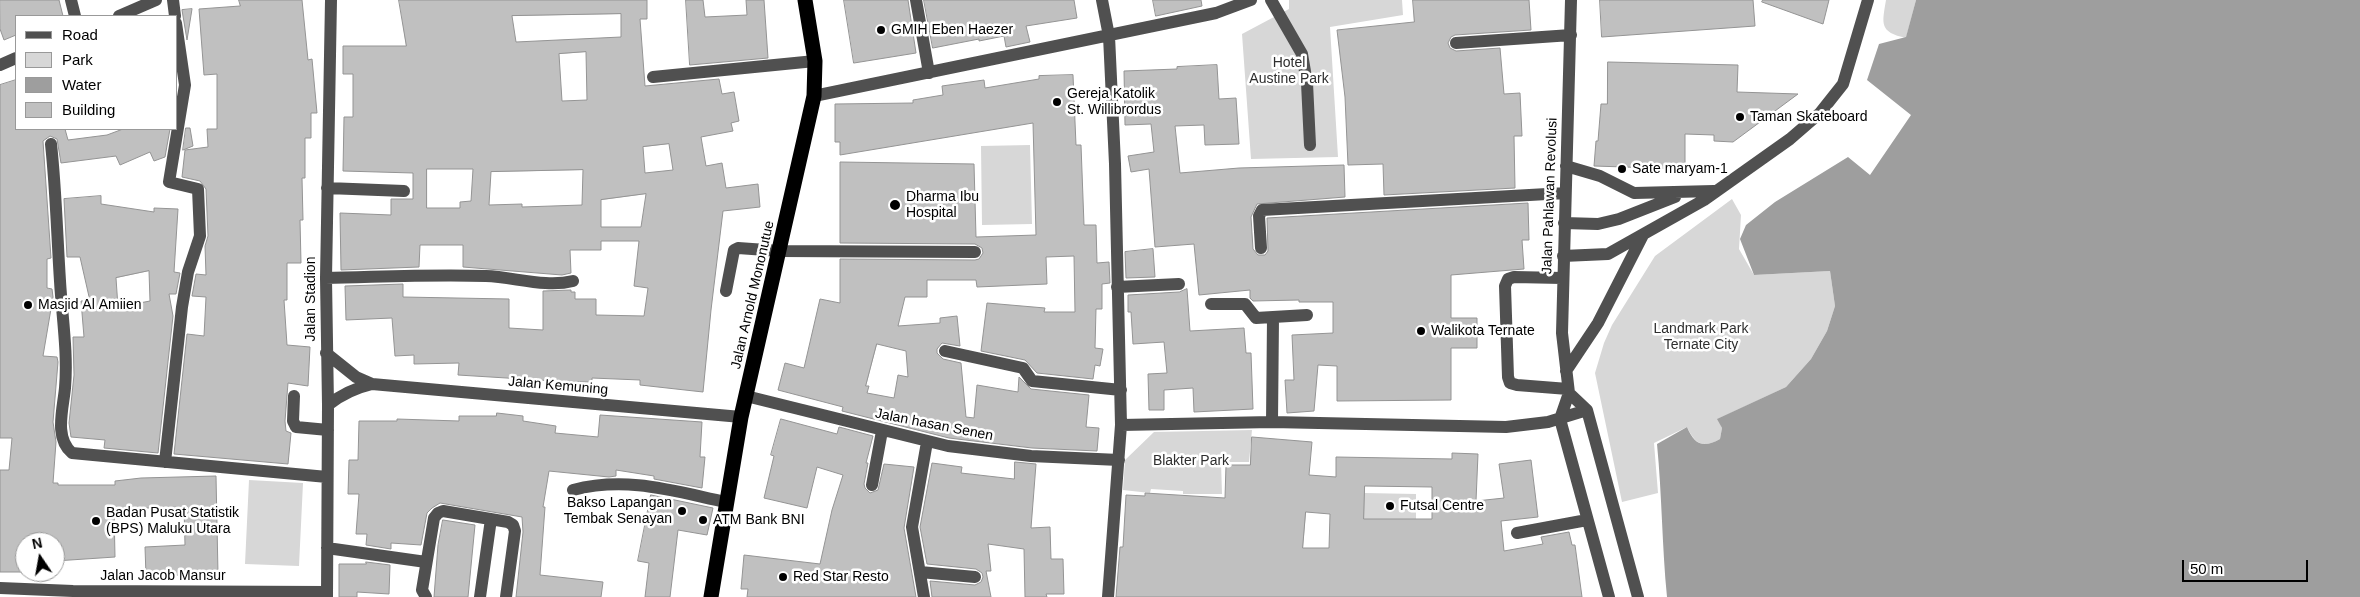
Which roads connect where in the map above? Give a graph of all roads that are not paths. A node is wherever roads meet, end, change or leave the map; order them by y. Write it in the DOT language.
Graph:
graph roads {
  1 [pos="71,0"];
  2 [pos="156,0"];
  3 [pos="173,0"];
  4 [pos="331,0"];
  5 [pos="805,0"];
  6 [pos="916,0"];
  7 [pos="1102,0"];
  8 [pos="1251,0"];
  9 [pos="1271,0"];
  10 [pos="1571,0"];
  11 [pos="1868,0"];
  12 [pos="75,15"];
  13 [pos="120,15"];
  14 [pos="175,15"];
  15 [pos="1571,35"];
  16 [pos="1109,36"];
  17 [pos="178,37"];
  18 [pos="1456,43"];
  19 [pos="15,58"];
  20 [pos="815,61"];
  21 [pos="0,65"];
  22 [pos="928,73"];
  23 [pos="653,77"];
  24 [pos="814,96"];
  25 [pos="178,127"];
  26 [pos="178,130"];
  27 [pos="51,144"];
  28 [pos="1310,145"];
  29 [pos="1566,166"];
  30 [pos="327,188"];
  31 [pos="1696,190"];
  32 [pos="404,191"];
  33 [pos="1714,191"];
  34 [pos="1565,193"];
  35 [pos="1564,223"];
  36 [pos="1643,235"];
  37 [pos="1261,248"];
  38 [pos="780,251"];
  39 [pos="975,252"];
  40 [pos="1563,256"];
  41 [pos="326,278"];
  42 [pos="1562,278"];
  43 [pos="573,281"];
  44 [pos="1179,284"];
  45 [pos="1117,286"];
  46 [pos="726,291"];
  47 [pos="1211,304"];
  48 [pos="1307,315"];
  49 [pos="1273,318"];
  50 [pos="945,351"];
  51 [pos="326,353"];
  52 [pos="1566,371"];
  53 [pos="372,384"];
  54 [pos="1121,390"];
  55 [pos="1568,391"];
  56 [pos="294,396"];
  57 [pos="746,396"];
  58 [pos="328,405"];
  59 [pos="1587,410"];
  60 [pos="741,417"];
  61 [pos="1560,419"];
  62 [pos="1272,422"];
  63 [pos="1121,425"];
  64 [pos="328,430"];
  65 [pos="882,431"];
  66 [pos="927,442"];
  67 [pos="1119,460"];
  68 [pos="165,462"];
  69 [pos="327,477"];
  70 [pos="872,485"];
  71 [pos="573,490"];
  72 [pos="726,502"];
  73 [pos="491,519"];
  74 [pos="1587,520"];
  75 [pos="1517,532"];
  76 [pos="327,548"];
  77 [pos="426,562"];
  78 [pos="920,572"];
  79 [pos="975,577"];
  80 [pos="0,588"];
  81 [pos="327,594"];
  82 [pos="426,597"];
  83 [pos="480,597"];
  84 [pos="506,597"];
  85 [pos="711,597"];
  86 [pos="924,597"];
  87 [pos="1108,597"];
  88 [pos="1609,597"];
  89 [pos="1638,597"];
  1 -- 12 [label="street"];
  2 -- 13 [label="street"];
  3 -- 14 [label="street"];
  4 -- 30 [label="street, Jalan Stadion"];
  5 -- 20 [label="highway, Jalan Arnold Mononutue"];
  6 -- 22 [label="street"];
  7 -- 16 [label="street"];
  8 -- 16 [label="street"];
  9 -- 28 [label="street"];
  10 -- 15 [label="street, Jalan Pahlawan Revolusi"];
  11 -- 33 [label="street"];
  15 -- 18 [label="street"];
  15 -- 29 [label="street, Jalan Pahlawan Revolusi"];
  16 -- 22 [label="street"];
  16 -- 45 [label="street"];
  17 -- 25 [label="street"];
  19 -- 21 [label="street"];
  20 -- 23 [label="street"];
  20 -- 24 [label="highway, Jalan Arnold Mononutue"];
  22 -- 24 [label="street"];
  24 -- 38 [label="highway, Jalan Arnold Mononutue"];
  26 -- 68 [label="street"];
  27 -- 68 [label="street"];
  29 -- 31 [label="street"];
  29 -- 34 [label="street, Jalan Pahlawan Revolusi"];
  30 -- 32 [label="street"];
  30 -- 41 [label="street, Jalan Stadion"];
  31 -- 33 [label="street"];
  31 -- 35 [label="street"];
  33 -- 36 [label="street"];
  34 -- 35 [label="street, Jalan Pahlawan Revolusi"];
  34 -- 37 [label="street"];
  35 -- 40 [label="street, Jalan Pahlawan Revolusi"];
  36 -- 40 [label="street"];
  36 -- 52 [label="street"];
  38 -- 39 [label="street"];
  38 -- 46 [label="street"];
  38 -- 57 [label="highway, Jalan Arnold Mononutue"];
  40 -- 42 [label="street, Jalan Pahlawan Revolusi"];
  41 -- 43 [label="street"];
  41 -- 51 [label="street, Jalan Stadion"];
  42 -- 52 [label="street, Jalan Pahlawan Revolusi"];
  42 -- 55 [label="street"];
  44 -- 45 [label="street"];
  45 -- 54 [label="street"];
  47 -- 49 [label="street"];
  48 -- 49 [label="street"];
  49 -- 62 [label="street"];
  50 -- 54 [label="street"];
  51 -- 53 [label="street, Jalan Kemuning"];
  51 -- 58 [label="street, Jalan Stadion"];
  52 -- 55 [label="street, Jalan Pahlawan Revolusi"];
  53 -- 58 [label="street, Jalan Kemuning"];
  53 -- 60 [label="street, Jalan Kemuning"];
  54 -- 63 [label="street"];
  55 -- 59 [label="street"];
  55 -- 61 [label="street, Jalan Pahlawan Revolusi"];
  56 -- 64 [label="street"];
  57 -- 60 [label="highway, Jalan Arnold Mononutue"];
  57 -- 65 [label="street, Jalan hasan Senen"];
  58 -- 64 [label="street, Jalan Stadion"];
  59 -- 61 [label="street"];
  59 -- 89 [label="street"];
  60 -- 72 [label="highway, Jalan Arnold Mononutue"];
  61 -- 62 [label="street"];
  61 -- 74 [label="street"];
  62 -- 63 [label="street"];
  63 -- 67 [label="street"];
  64 -- 69 [label="street, Jalan Stadion"];
  65 -- 66 [label="street, Jalan hasan Senen"];
  65 -- 70 [label="street"];
  66 -- 67 [label="street, Jalan hasan Senen"];
  66 -- 78 [label="street"];
  67 -- 87 [label="street"];
  68 -- 69 [label="street"];
  69 -- 76 [label="street, Jalan Stadion"];
  71 -- 72 [label="street"];
  72 -- 85 [label="highway, Jalan Arnold Mononutue"];
  73 -- 77 [label="street"];
  73 -- 83 [label="street"];
  73 -- 84 [label="street"];
  74 -- 75 [label="street"];
  74 -- 88 [label="street"];
  76 -- 77 [label="street"];
  76 -- 81 [label="street, Jalan Stadion"];
  77 -- 82 [label="street"];
  78 -- 79 [label="street"];
  78 -- 86 [label="street"];
  80 -- 81 [label="street, Jalan Jacob Mansur"];
}
